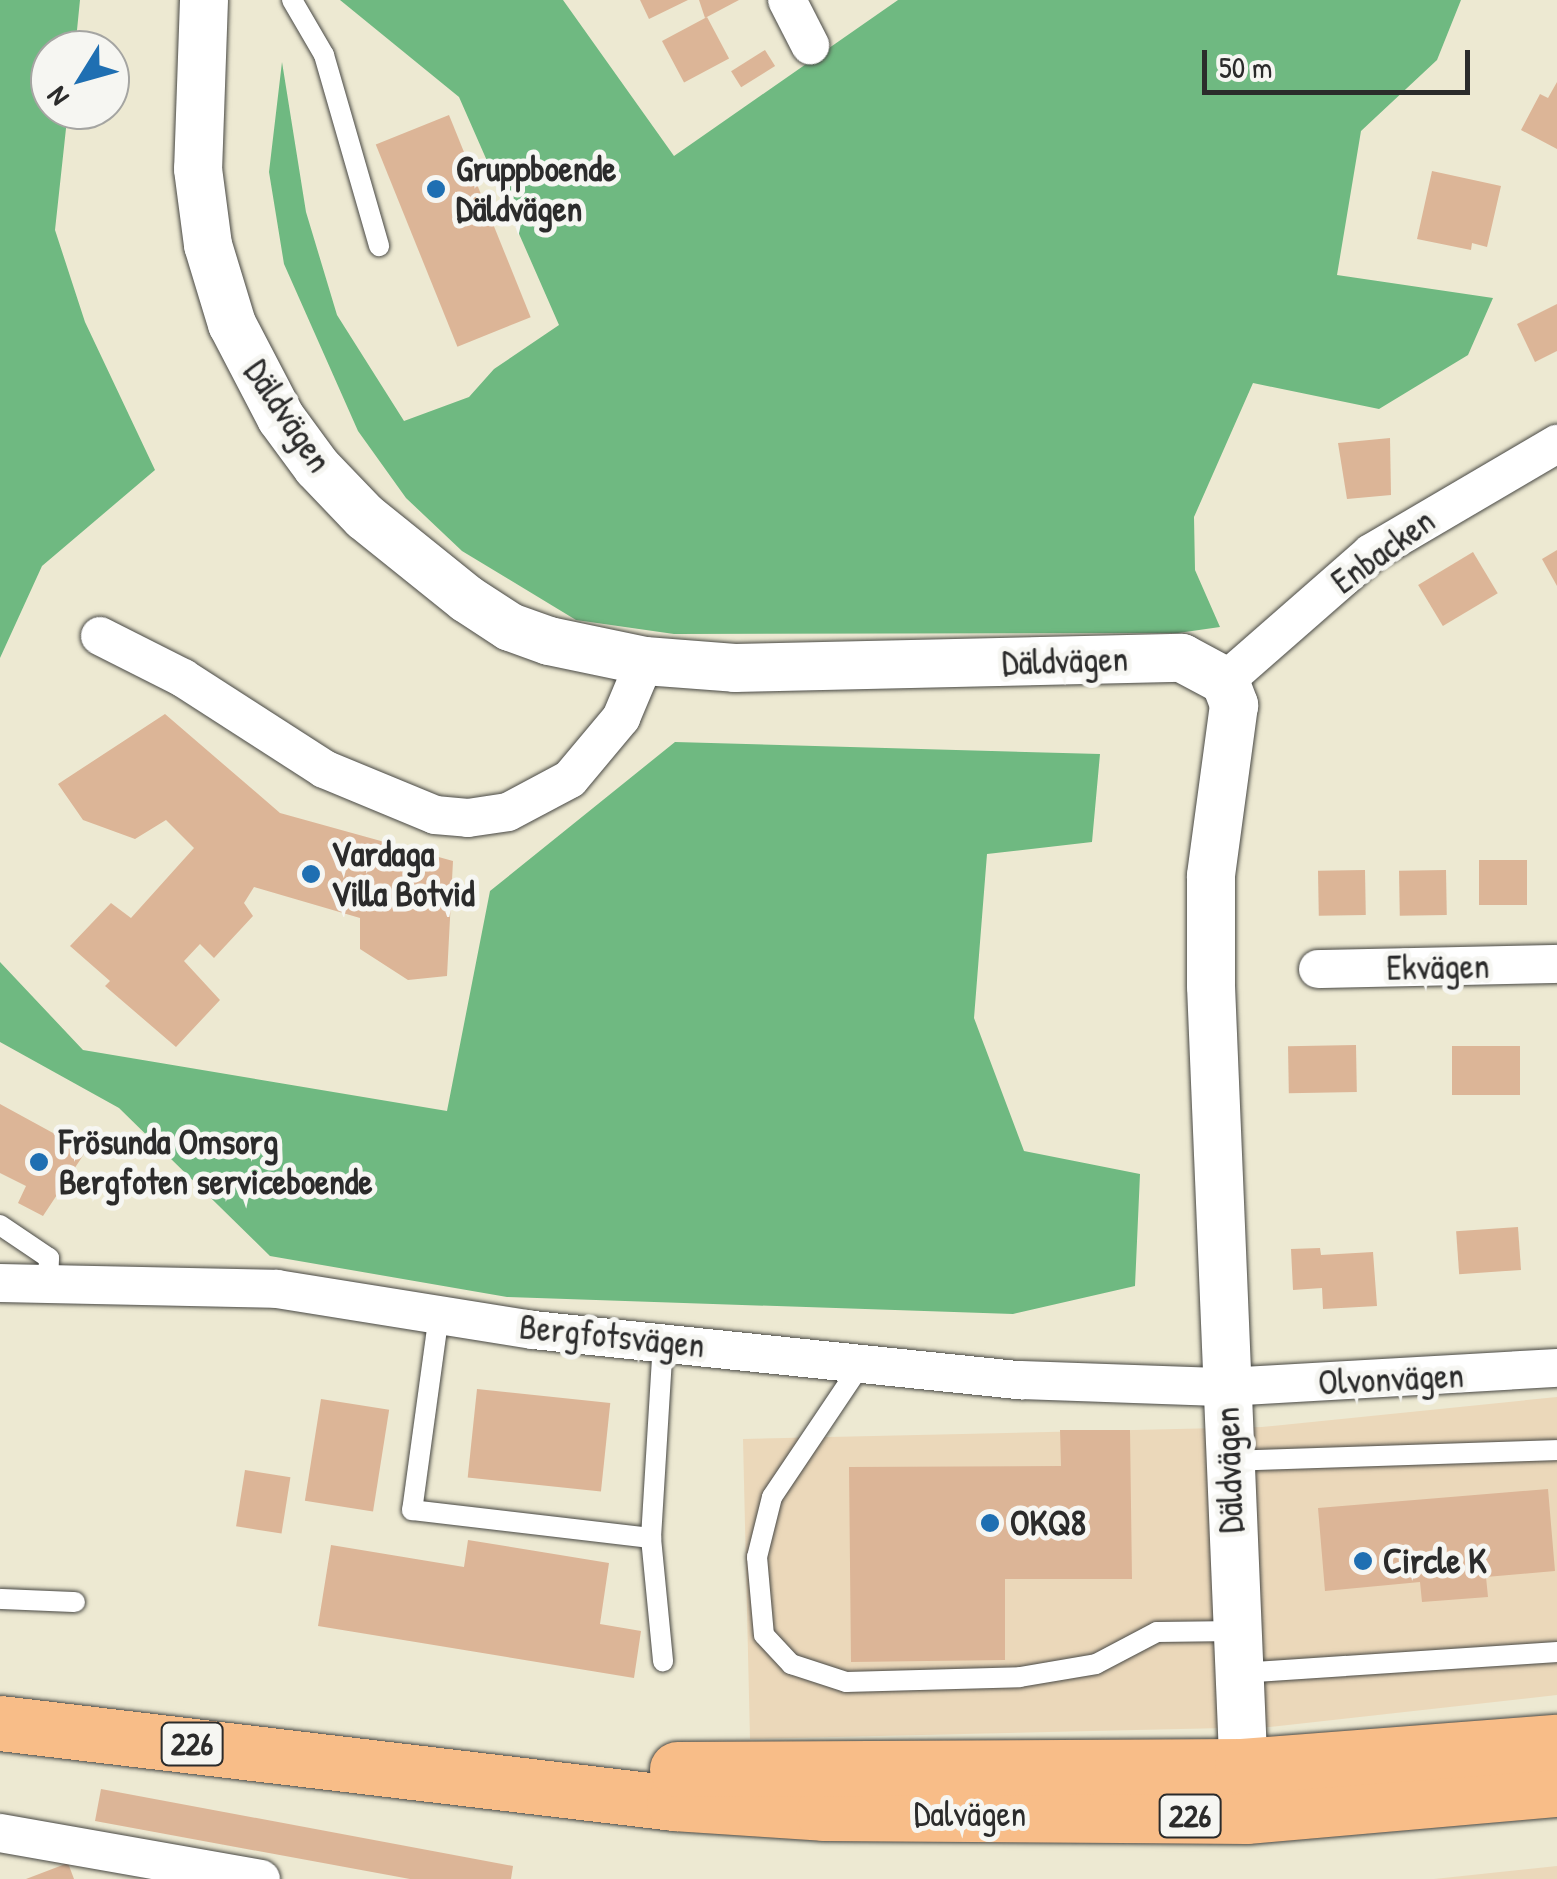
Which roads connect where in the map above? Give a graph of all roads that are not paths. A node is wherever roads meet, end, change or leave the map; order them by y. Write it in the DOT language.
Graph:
graph roads {
  1 [pos="204,0"];
  2 [pos="292,0"];
  3 [pos="787,0"];
  4 [pos="810,45"];
  5 [pos="379,246"];
  6 [pos="1557,444"];
  7 [pos="100,636"];
  8 [pos="645,661"];
  9 [pos="1226,681"];
  10 [pos="1557,964"];
  11 [pos="1318,969"];
  12 [pos="0,1225"];
  13 [pos="0,1283"];
  14 [pos="48,1284"];
  15 [pos="439,1314"];
  16 [pos="663,1342"];
  17 [pos="862,1363"];
  18 [pos="1557,1368"];
  19 [pos="1226,1387"];
  20 [pos="1557,1450"];
  21 [pos="1227,1461"];
  22 [pos="651,1538"];
  23 [pos="0,1599"];
  24 [pos="75,1602"];
  25 [pos="1238,1652"];
  26 [pos="1557,1652"];
  27 [pos="663,1661"];
  28 [pos="0,1722"];
  29 [pos="1557,1742"];
  30 [pos="1557,1790"];
  31 [pos="1244,1791"];
  32 [pos="0,1833"];
  33 [pos="261,1879"];
  1 -- 8 [label="street, Däldvägen"];
  2 -- 5 [label="lane"];
  3 -- 4 [label="street"];
  6 -- 9 [label="street, Enbacken"];
  7 -- 8 [label="street"];
  8 -- 9 [label="street, Däldvägen"];
  9 -- 19 [label="street, Däldvägen"];
  10 -- 11 [label="street, Ekvägen"];
  12 -- 14 [label="lane"];
  13 -- 14 [label="street, Bergfotsvägen"];
  14 -- 15 [label="street, Bergfotsvägen"];
  15 -- 16 [label="street, Bergfotsvägen"];
  15 -- 22 [label="lane"];
  16 -- 17 [label="street, Bergfotsvägen"];
  16 -- 22 [label="lane"];
  17 -- 19 [label="street, Bergfotsvägen"];
  17 -- 25 [label="lane"];
  18 -- 19 [label="street, Olvonvägen"];
  19 -- 21 [label="street, Däldvägen"];
  20 -- 21 [label="lane"];
  21 -- 25 [label="street, Däldvägen"];
  22 -- 27 [label="lane"];
  23 -- 24 [label="lane"];
  25 -- 26 [label="lane"];
  25 -- 31 [label="street, Däldvägen"];
  28 -- 31 [label="main road, Dalvägen / 226"];
  29 -- 31 [label="main road, Dalvägen"];
  30 -- 31 [label="main road, Dalvägen / 226"];
  32 -- 33 [label="street"];
}
